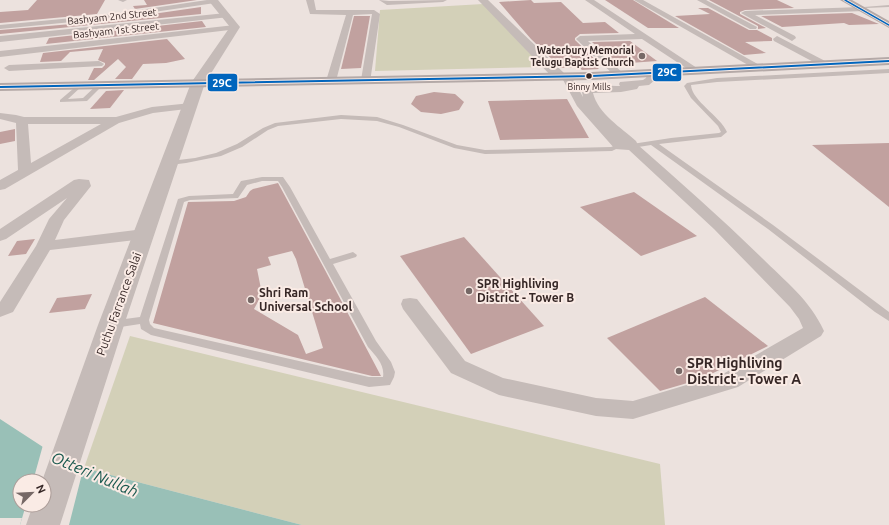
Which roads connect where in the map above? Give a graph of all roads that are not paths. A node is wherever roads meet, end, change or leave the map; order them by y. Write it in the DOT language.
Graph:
graph roads {
  1 [pos="175,0"];
  2 [pos="310,0"];
  3 [pos="384,0"];
  4 [pos="437,0"];
  5 [pos="443,0"];
  6 [pos="483,0"];
  7 [pos="589,0"];
  8 [pos="638,0"];
  9 [pos="701,0"];
  10 [pos="845,0"];
  11 [pos="214,1"];
  12 [pos="123,2"];
  13 [pos="860,6"];
  14 [pos="889,6"];
  15 [pos="354,10"];
  16 [pos="134,12"];
  17 [pos="226,15"];
  18 [pos="889,19"];
  19 [pos="29,24"];
  20 [pos="889,25"];
  21 [pos="0,27"];
  22 [pos="235,28"];
  23 [pos="643,36"];
  24 [pos="23,37"];
  25 [pos="792,38"];
  26 [pos="0,39"];
  27 [pos="16,52"];
  28 [pos="0,54"];
  29 [pos="889,61"];
  30 [pos="99,64"];
  31 [pos="824,64"];
  32 [pos="9,68"];
  33 [pos="758,68"];
  34 [pos="695,70"];
  35 [pos="889,71"];
  36 [pos="652,73"];
  37 [pos="0,74"];
  38 [pos="620,75"];
  39 [pos="563,76"];
  40 [pos="366,80"];
  41 [pos="331,81"];
  42 [pos="198,83"];
  43 [pos="635,84"];
  44 [pos="100,85"];
  45 [pos="0,86"];
  46 [pos="80,86"];
  47 [pos="580,90"];
  48 [pos="191,106"];
  49 [pos="0,116"];
  50 [pos="116,120"];
  51 [pos="22,121"];
  52 [pos="654,143"];
  53 [pos="625,146"];
  54 [pos="170,163"];
  55 [pos="25,171"];
  56 [pos="0,186"];
  57 [pos="144,234"];
  58 [pos="0,236"];
  59 [pos="44,246"];
  60 [pos="353,256"];
  61 [pos="328,263"];
  62 [pos="410,304"];
  63 [pos="0,310"];
  64 [pos="889,317"];
  65 [pos="144,320"];
  66 [pos="111,325"];
  67 [pos="43,525"];
  1 -- 12 [label="street"];
  2 -- 15 [label="street"];
  3 -- 4 [label="street"];
  4 -- 5 [label="street"];
  6 -- 39 [label="street"];
  7 -- 23 [label="street"];
  8 -- 33 [label="street"];
  9 -- 31 [label="street"];
  10 -- 13 [label="main road"];
  11 -- 16 [label="street"];
  11 -- 17 [label="street"];
  12 -- 16 [label="street"];
  13 -- 14 [label="lane"];
  13 -- 18 [label="main road"];
  13 -- 20 [label="main road"];
  13 -- 25 [label="street"];
  15 -- 40 [label="street"];
  15 -- 41 [label="street"];
  16 -- 19 [label="street"];
  17 -- 22 [label="street"];
  17 -- 24 [label="street, Bashyam 2nd Street"];
  19 -- 21 [label="street"];
  19 -- 24 [label="street"];
  22 -- 27 [label="street, Bashyam 1st Street"];
  22 -- 42 [label="street, Puthu Farrance Salai"];
  23 -- 34 [label="street"];
  23 -- 38 [label="street"];
  24 -- 26 [label="street, Bashyam 2nd Street"];
  24 -- 27 [label="street"];
  27 -- 28 [label="street, Bashyam 1st Street"];
  27 -- 32 [label="street"];
  29 -- 31 [label="main road"];
  30 -- 32 [label="street"];
  31 -- 33 [label="main road"];
  32 -- 37 [label="street"];
  33 -- 34 [label="main road"];
  34 -- 36 [label="main road"];
  35 -- 52 [label="lane"];
  36 -- 38 [label="main road"];
  36 -- 43 [label="street"];
  38 -- 39 [label="main road"];
  39 -- 40 [label="main road"];
  39 -- 47 [label="street"];
  40 -- 41 [label="main road"];
  41 -- 42 [label="main road"];
  42 -- 44 [label="main road"];
  42 -- 48 [label="street, Puthu Farrance Salai"];
  43 -- 47 [label="street"];
  43 -- 53 [label="street"];
  44 -- 46 [label="main road"];
  44 -- 46 [label="lane"];
  45 -- 46 [label="main road"];
  47 -- 53 [label="street"];
  48 -- 50 [label="street"];
  48 -- 54 [label="street, Puthu Farrance Salai"];
  49 -- 51 [label="street"];
  50 -- 51 [label="street"];
  50 -- 55 [label="street"];
  51 -- 55 [label="street"];
  52 -- 53 [label="lane"];
  52 -- 64 [label="lane"];
  53 -- 54 [label="lane"];
  53 -- 62 [label="street"];
  54 -- 57 [label="street, Puthu Farrance Salai"];
  55 -- 56 [label="street"];
  57 -- 59 [label="street"];
  57 -- 66 [label="street, Puthu Farrance Salai"];
  58 -- 59 [label="street"];
  59 -- 63 [label="street"];
  60 -- 61 [label="lane"];
  61 -- 65 [label="lane"];
  61 -- 65 [label="lane"];
  65 -- 66 [label="lane"];
  66 -- 67 [label="street, Puthu Farrance Salai"];
}
